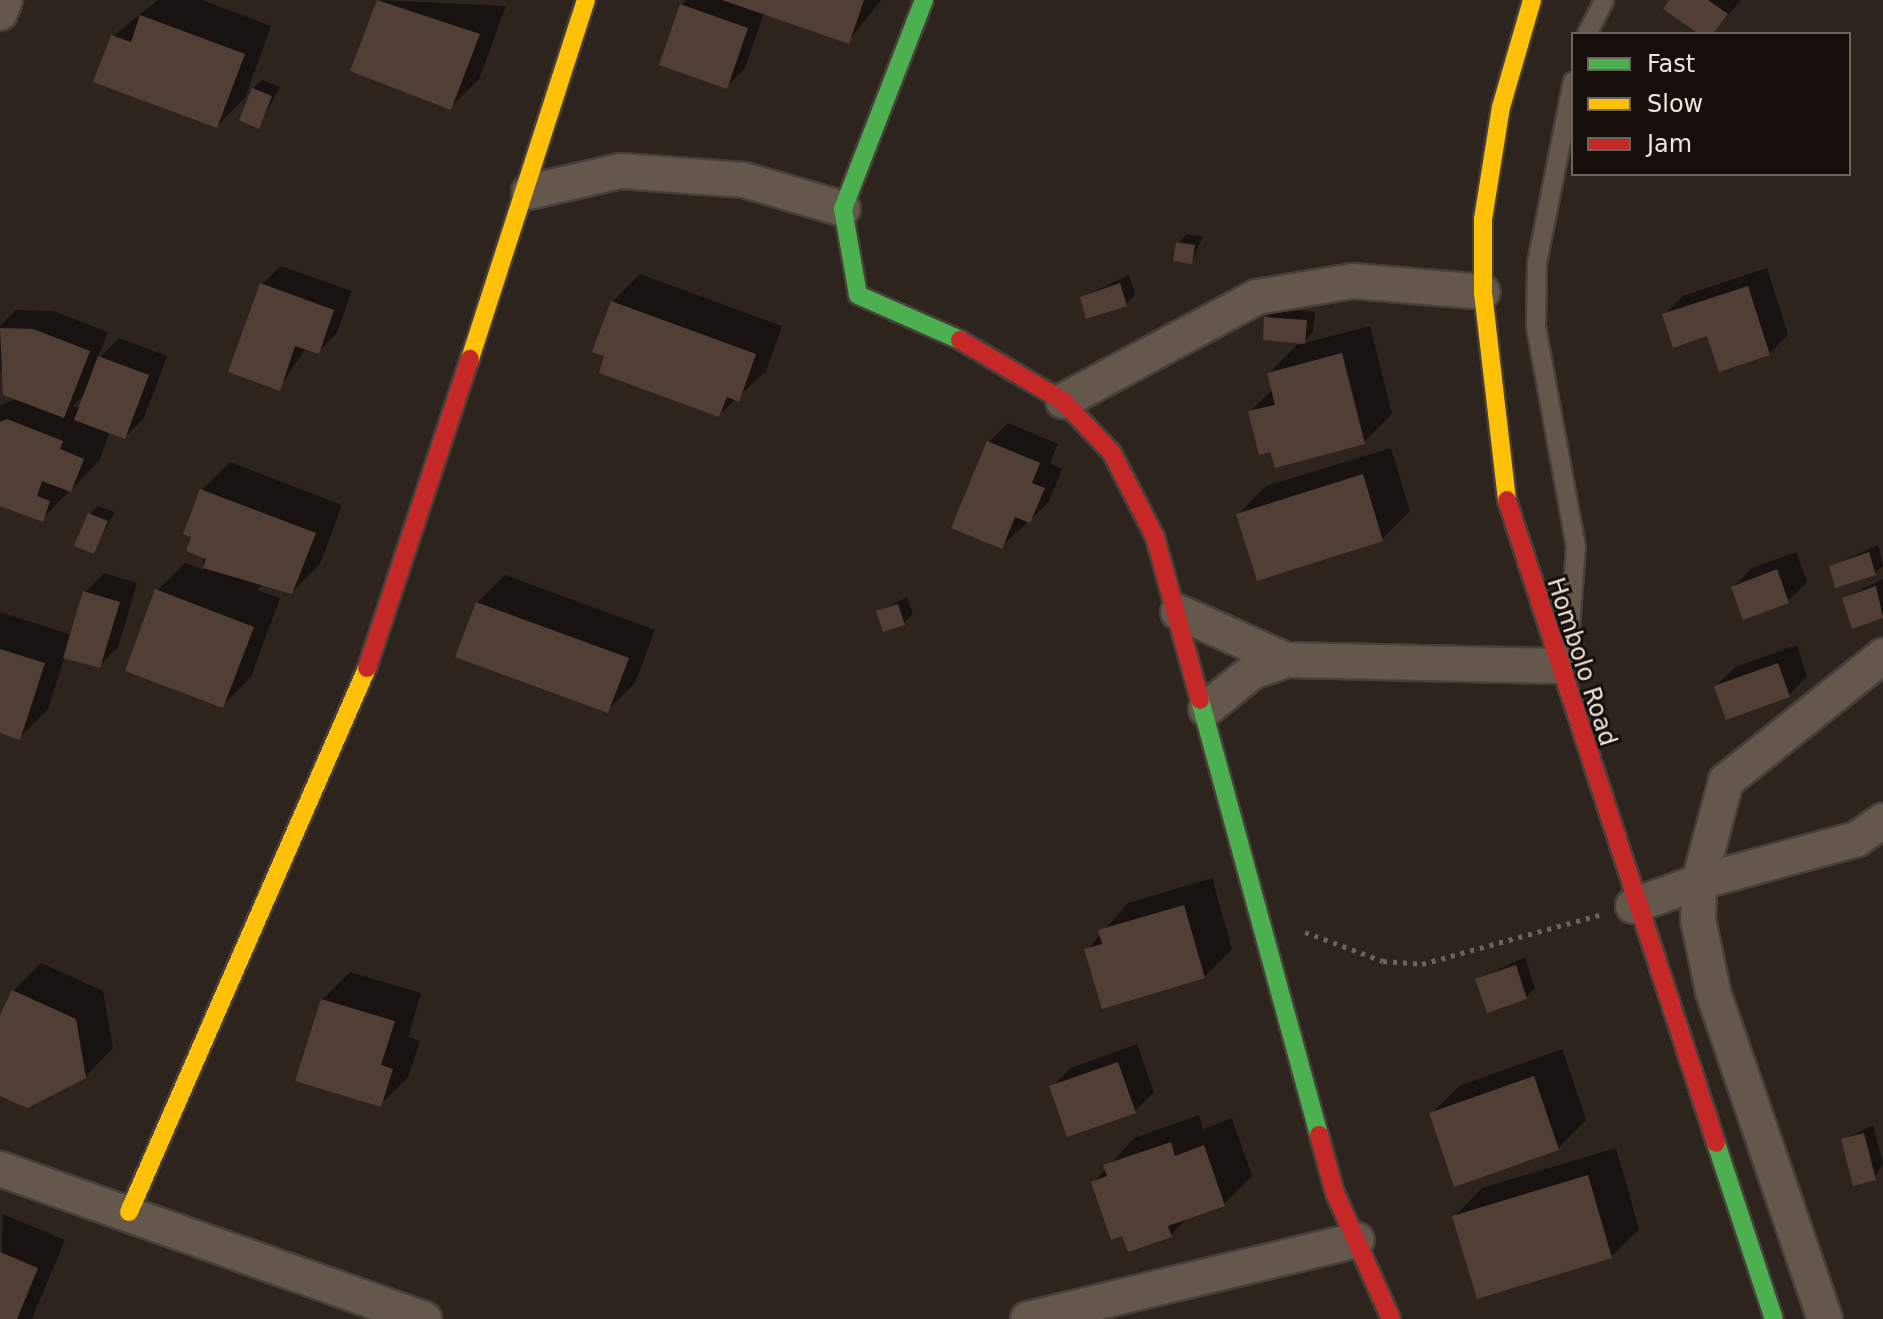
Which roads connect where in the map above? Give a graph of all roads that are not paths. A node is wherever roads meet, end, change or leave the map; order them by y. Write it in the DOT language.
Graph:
graph roads {
  1 [pos="5,0"];
  2 [pos="586,0"];
  3 [pos="924,0"];
  4 [pos="1532,0"];
  5 [pos="1604,0"];
  6 [pos="0,13"];
  7 [pos="1588,32"];
  8 [pos="1571,92"];
  9 [pos="529,192"];
  10 [pos="843,209"];
  11 [pos="1483,292"];
  12 [pos="1063,401"];
  13 [pos="1178,612"];
  14 [pos="1883,656"];
  15 [pos="1286,660"];
  16 [pos="1561,680"];
  17 [pos="1206,709"];
  18 [pos="1883,821"];
  19 [pos="1699,882"];
  20 [pos="1633,906"];
  21 [pos="0,1169"];
  22 [pos="129,1212"];
  23 [pos="1357,1240"];
  24 [pos="424,1319"];
  25 [pos="1028,1319"];
  26 [pos="1391,1319"];
  27 [pos="1774,1319"];
  28 [pos="1825,1319"];
  1 -- 6 [label="street"];
  2 -- 9 [label="street"];
  3 -- 10 [label="street"];
  4 -- 11 [label="street, Hombolo Road"];
  5 -- 7 [label="lane"];
  8 -- 16 [label="lane"];
  9 -- 10 [label="street"];
  9 -- 22 [label="street"];
  10 -- 12 [label="street"];
  11 -- 12 [label="street"];
  11 -- 16 [label="street, Hombolo Road"];
  12 -- 13 [label="street"];
  13 -- 15 [label="street"];
  13 -- 17 [label="street"];
  14 -- 19 [label="street"];
  15 -- 16 [label="street"];
  15 -- 17 [label="street"];
  16 -- 20 [label="street, Hombolo Road"];
  17 -- 23 [label="street"];
  18 -- 19 [label="street"];
  19 -- 20 [label="street"];
  19 -- 28 [label="street"];
  20 -- 27 [label="street, Hombolo Road"];
  21 -- 22 [label="street"];
  22 -- 24 [label="street"];
  23 -- 25 [label="street"];
  23 -- 26 [label="street"];
}
